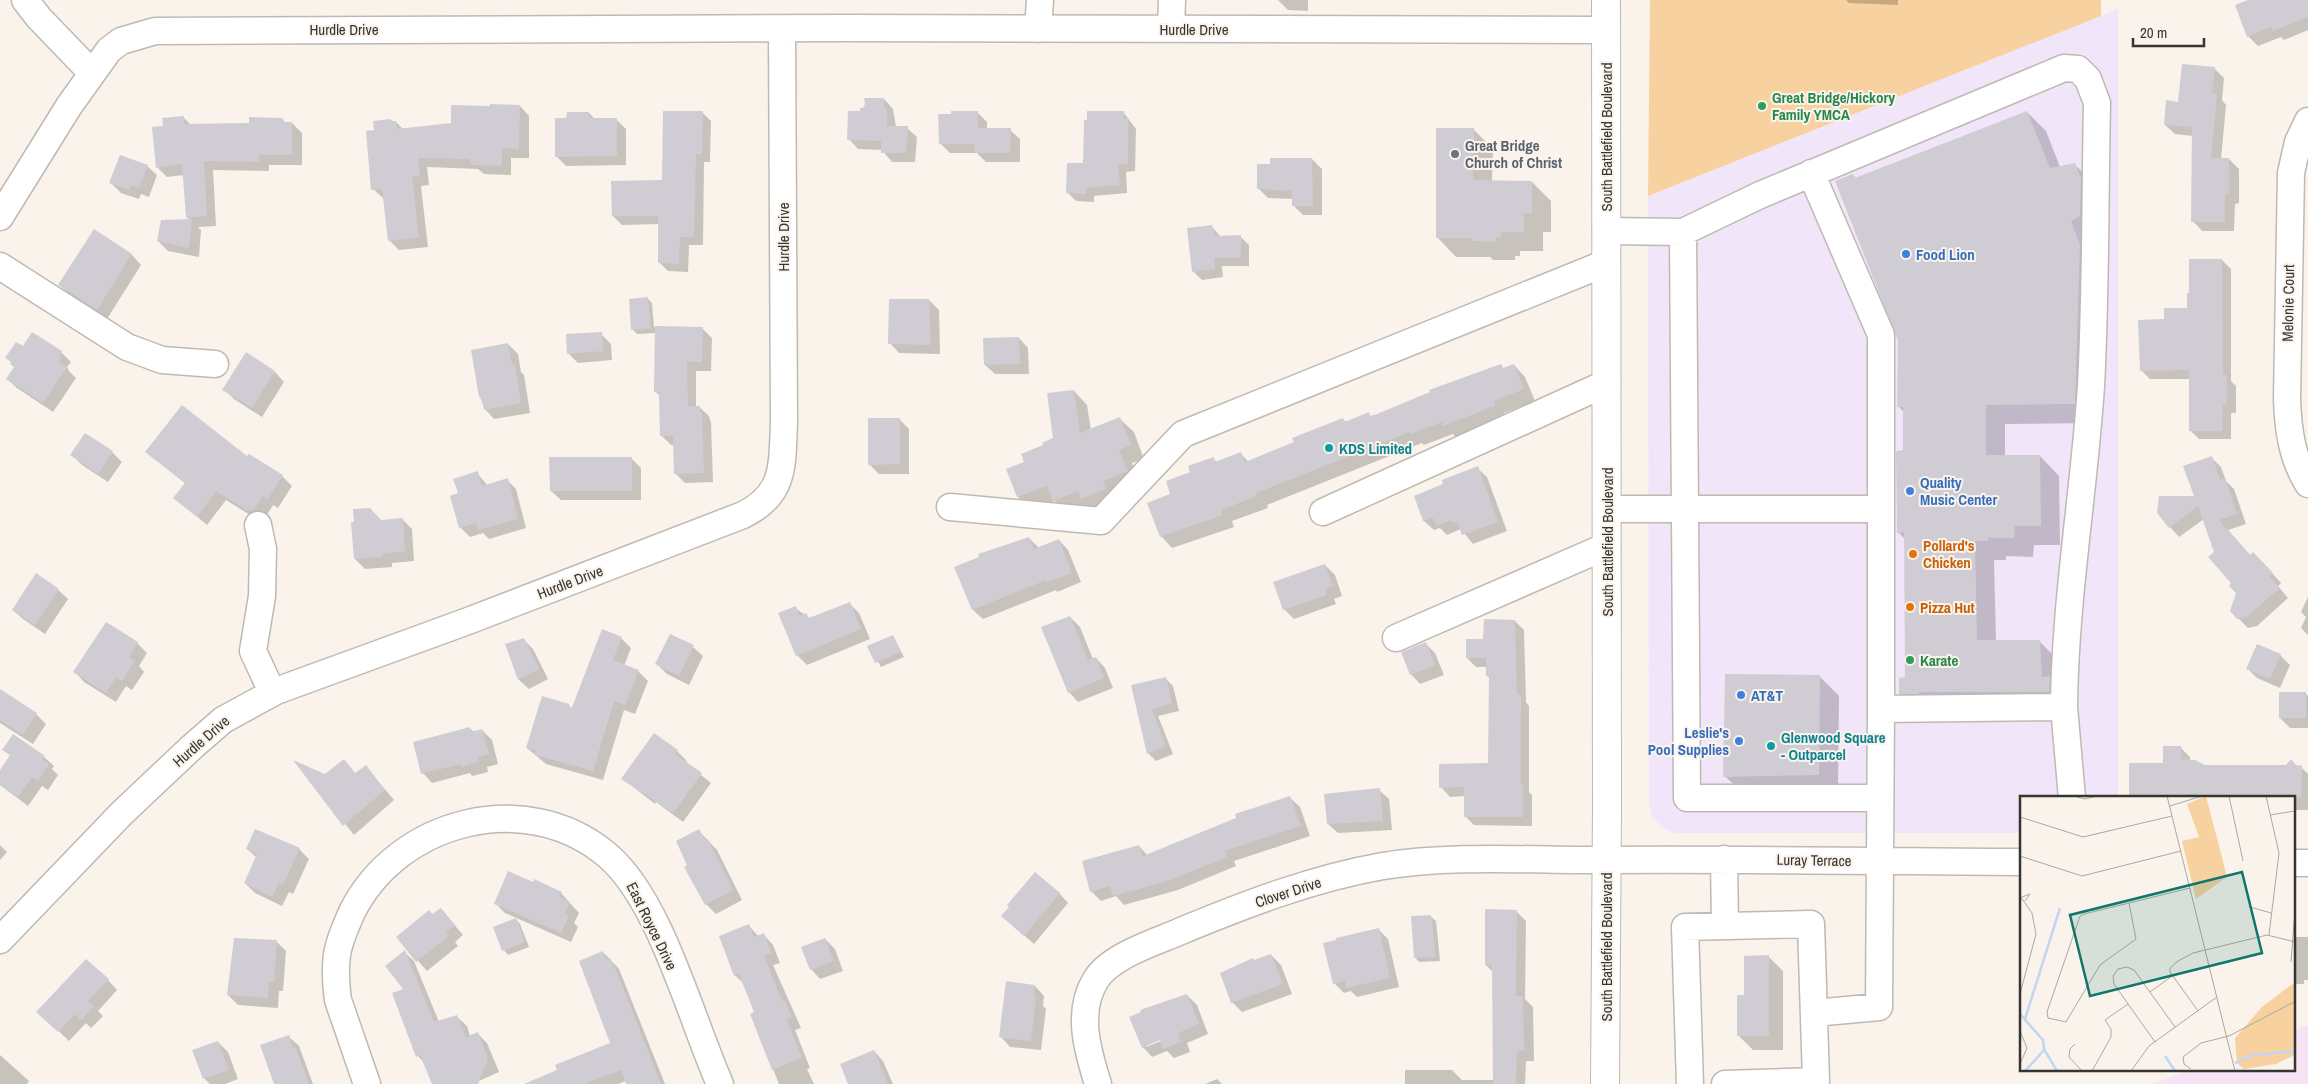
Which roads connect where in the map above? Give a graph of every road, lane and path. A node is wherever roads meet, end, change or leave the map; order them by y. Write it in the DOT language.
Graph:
graph roads {
  1 [pos="25,0"];
  2 [pos="1040,0"];
  3 [pos="1172,0"];
  4 [pos="1606,0"];
  5 [pos="1038,28"];
  6 [pos="782,29"];
  7 [pos="1170,29"];
  8 [pos="1606,30"];
  9 [pos="92,73"];
  10 [pos="2308,121"];
  11 [pos="1812,173"];
  12 [pos="0,217"];
  13 [pos="1606,231"];
  14 [pos="1682,232"];
  15 [pos="1606,262"];
  16 [pos="0,266"];
  17 [pos="215,364"];
  18 [pos="1607,382"];
  19 [pos="2308,484"];
  20 [pos="950,507"];
  21 [pos="1881,508"];
  22 [pos="1607,509"];
  23 [pos="1683,509"];
  24 [pos="1324,512"];
  25 [pos="258,525"];
  26 [pos="1607,546"];
  27 [pos="1396,638"];
  28 [pos="272,692"];
  29 [pos="2064,706"];
  30 [pos="1880,709"];
  31 [pos="2072,796"];
  32 [pos="1879,798"];
  33 [pos="1724,859"];
  34 [pos="1606,860"];
  35 [pos="1878,861"];
  36 [pos="2020,862"];
  37 [pos="1725,926"];
  38 [pos="0,940"];
  39 [pos="1814,1014"];
  40 [pos="367,1084"];
  41 [pos="720,1084"];
  42 [pos="1098,1084"];
  43 [pos="1605,1084"];
  44 [pos="1690,1084"];
  45 [pos="1725,1084"];
  1 -- 9 [label="street"];
  2 -- 5 [label="street"];
  3 -- 7 [label="street"];
  4 -- 8 [label="main road, South Battlefield Boulevard"];
  5 -- 6 [label="street, Hurdle Drive"];
  5 -- 7 [label="street, Hurdle Drive"];
  6 -- 9 [label="street, Hurdle Drive"];
  6 -- 28 [label="street, Hurdle Drive"];
  7 -- 8 [label="street, Hurdle Drive"];
  8 -- 13 [label="main road, South Battlefield Boulevard"];
  9 -- 12 [label="street, Hurdle Drive"];
  10 -- 19 [label="street, Melonie Court"];
  11 -- 14 [label="street"];
  11 -- 21 [label="street"];
  11 -- 29 [label="street"];
  13 -- 14 [label="street"];
  13 -- 15 [label="main road, South Battlefield Boulevard"];
  14 -- 23 [label="street"];
  15 -- 18 [label="main road, South Battlefield Boulevard"];
  15 -- 20 [label="street"];
  16 -- 17 [label="street"];
  18 -- 22 [label="main road, South Battlefield Boulevard"];
  18 -- 24 [label="street"];
  21 -- 23 [label="street"];
  21 -- 30 [label="street"];
  22 -- 23 [label="street"];
  22 -- 26 [label="main road, South Battlefield Boulevard"];
  23 -- 32 [label="street"];
  25 -- 28 [label="street"];
  26 -- 27 [label="street"];
  26 -- 34 [label="main road, South Battlefield Boulevard"];
  28 -- 38 [label="street, Hurdle Drive"];
  29 -- 30 [label="street"];
  29 -- 31 [label="street"];
  30 -- 32 [label="street"];
  32 -- 35 [label="street"];
  33 -- 34 [label="street, Luray Terrace"];
  33 -- 35 [label="street, Luray Terrace"];
  33 -- 37 [label="street"];
  34 -- 42 [label="street, Clover Drive"];
  34 -- 43 [label="main road, South Battlefield Boulevard"];
  35 -- 36 [label="street, Luray Terrace"];
  35 -- 39 [label="street"];
  37 -- 39 [label="street"];
  37 -- 44 [label="street"];
  39 -- 45 [label="street"];
  40 -- 41 [label="street, East Royce Drive"];
}
